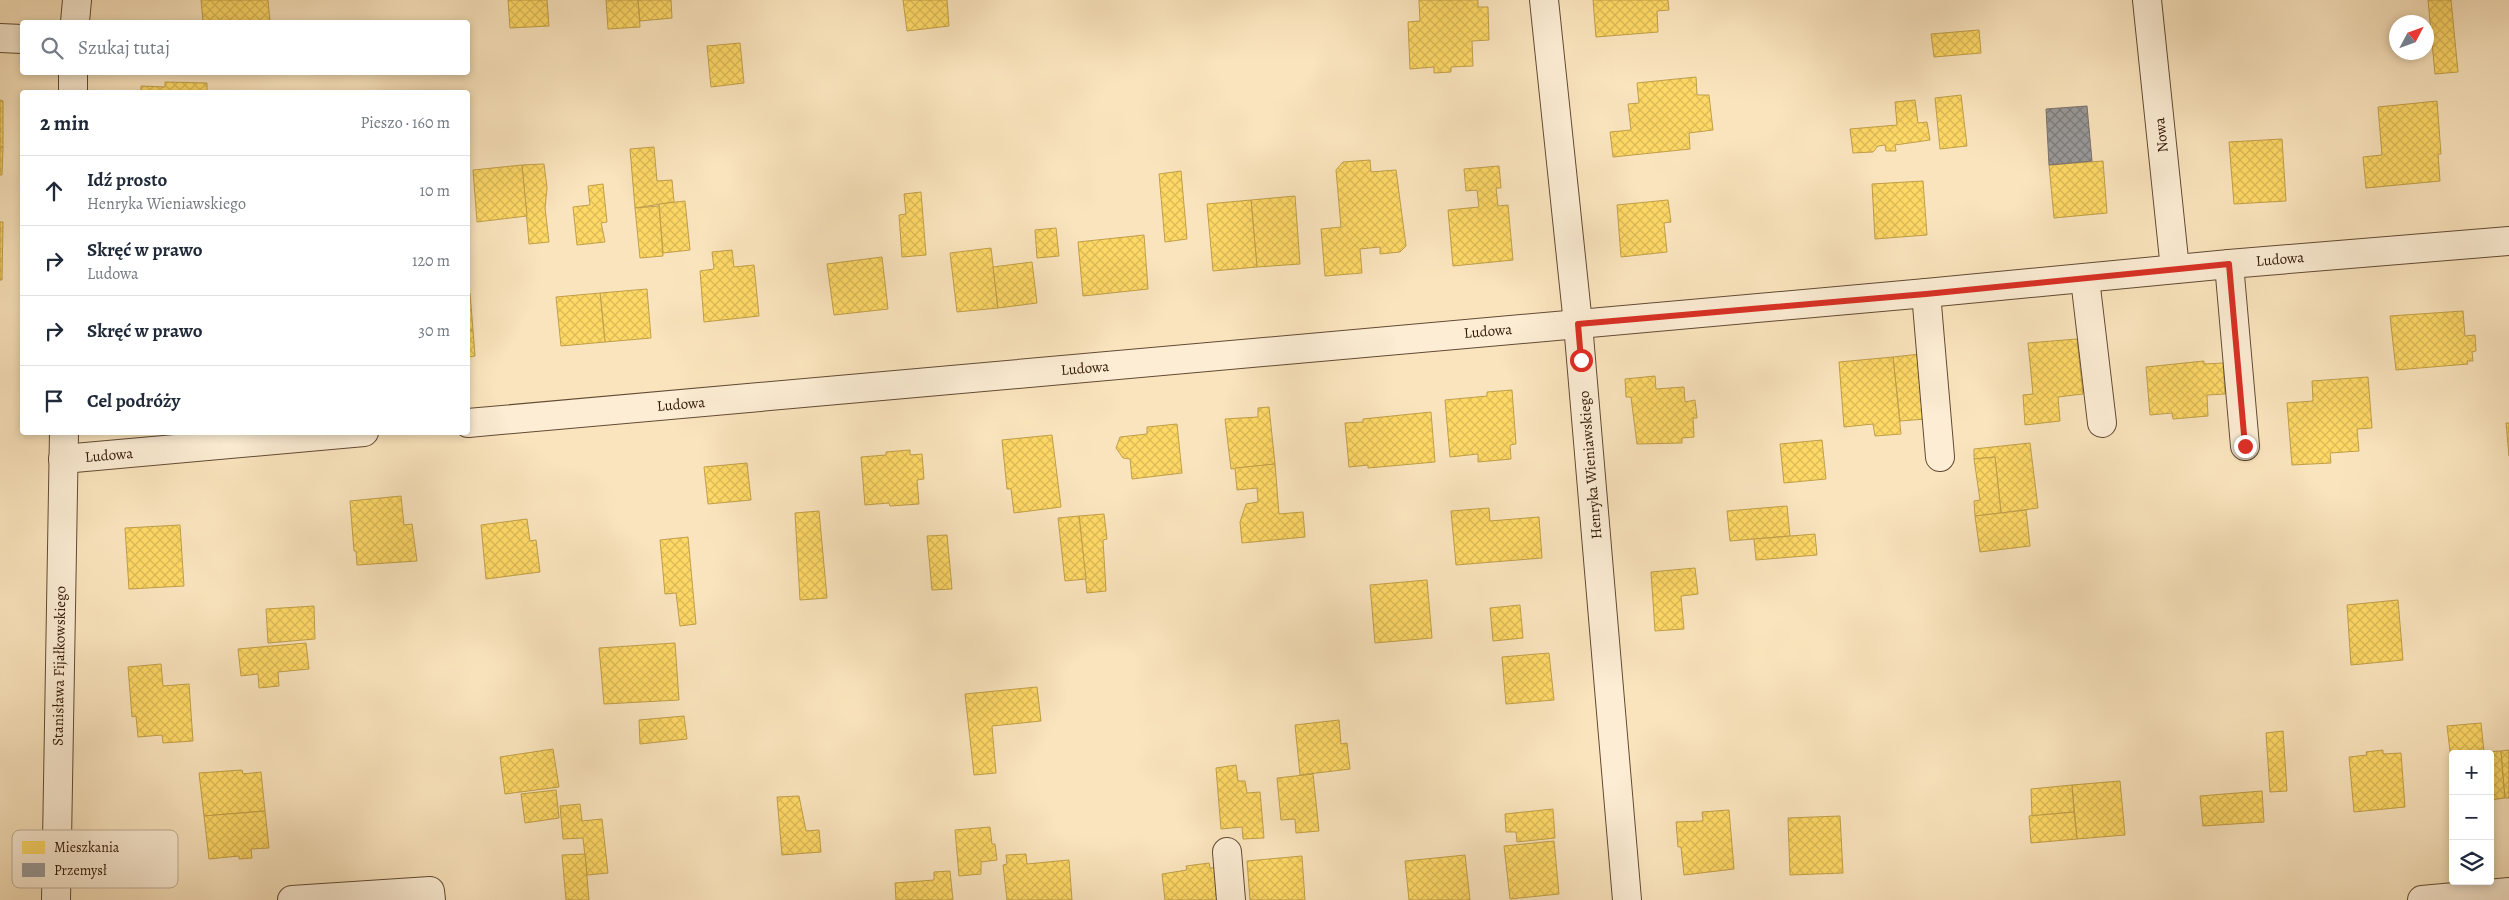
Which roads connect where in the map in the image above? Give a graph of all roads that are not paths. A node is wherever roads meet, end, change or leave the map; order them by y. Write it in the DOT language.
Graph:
graph roads {
  1 [pos="77,0"];
  2 [pos="1544,0"];
  3 [pos="2147,0"];
  4 [pos="76,20"];
  5 [pos="0,38"];
  6 [pos="20,39"];
  7 [pos="74,75"];
  8 [pos="73,90"];
  9 [pos="2509,241"];
  10 [pos="2229,264"];
  11 [pos="2175,270"];
  12 [pos="2085,279"];
  13 [pos="1926,294"];
  14 [pos="1578,324"];
  15 [pos="470,423"];
  16 [pos="2102,423"];
  17 [pos="64,435"];
  18 [pos="331,435"];
  19 [pos="2245,446"];
  20 [pos="1940,457"];
  21 [pos="63,459"];
  22 [pos="57,830"];
  23 [pos="1227,852"];
  24 [pos="2509,892"];
  25 [pos="292,900"];
  26 [pos="431,900"];
  27 [pos="1231,900"];
  28 [pos="1627,900"];
  29 [pos="2422,900"];
  1 -- 4 [label="street"];
  2 -- 14 [label="street, Henryka Wieniawskiego"];
  3 -- 11 [label="street, Nowa"];
  5 -- 6 [label="street"];
  7 -- 8 [label="street"];
  9 -- 10 [label="street, Ludowa"];
  10 -- 11 [label="street, Ludowa"];
  10 -- 19 [label="street"];
  11 -- 12 [label="street, Ludowa"];
  12 -- 13 [label="street, Ludowa"];
  12 -- 16 [label="street"];
  13 -- 14 [label="street, Ludowa"];
  13 -- 20 [label="street"];
  14 -- 15 [label="street, Ludowa"];
  14 -- 28 [label="street, Henryka Wieniawskiego"];
  17 -- 21 [label="street, Stanisława Fijałkowskiego"];
  18 -- 21 [label="street, Ludowa"];
  21 -- 22 [label="street, Stanisława Fijałkowskiego"];
  23 -- 27 [label="street"];
  24 -- 29 [label="street"];
  25 -- 26 [label="street"];
}
